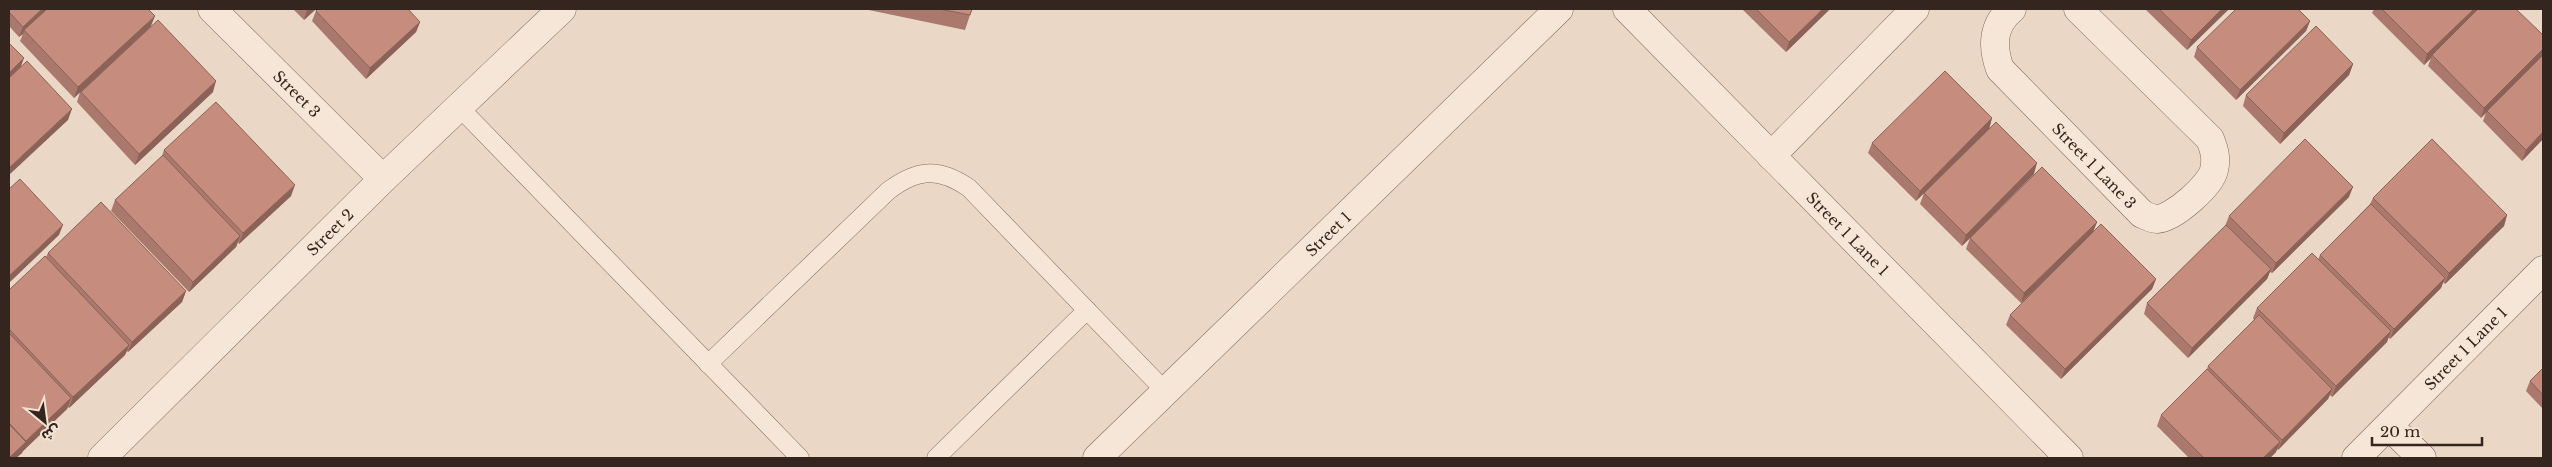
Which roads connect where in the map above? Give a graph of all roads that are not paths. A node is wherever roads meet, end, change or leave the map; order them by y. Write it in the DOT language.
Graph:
graph roads {
  1 [pos="212,9"];
  2 [pos="562,9"];
  3 [pos="1559,9"];
  4 [pos="1627,9"];
  5 [pos="1915,9"];
  6 [pos="2009,9"];
  7 [pos="2078,9"];
  8 [pos="459,107"];
  9 [pos="1771,156"];
  10 [pos="383,179"];
  11 [pos="2543,270"];
  12 [pos="1087,310"];
  13 [pos="708,364"];
  14 [pos="1166,392"];
  15 [pos="2389,426"];
  16 [pos="102,458"];
  17 [pos="800,458"];
  18 [pos="936,458"];
  19 [pos="1096,458"];
  20 [pos="2069,458"];
  21 [pos="2356,458"];
  22 [pos="2422,458"];
  1 -- 10 [label="street, Street 3"];
  2 -- 8 [label="street, Street 2"];
  3 -- 14 [label="street, Street 1"];
  4 -- 9 [label="street, Street 1 Lane 1"];
  5 -- 9 [label="street"];
  6 -- 7 [label="street, Street 1 Lane 3"];
  8 -- 10 [label="street, Street 2"];
  8 -- 13 [label="lane"];
  9 -- 20 [label="street, Street 1 Lane 1"];
  10 -- 16 [label="street, Street 2"];
  11 -- 15 [label="street, Street 1 Lane 1"];
  12 -- 13 [label="lane"];
  12 -- 14 [label="lane"];
  12 -- 18 [label="lane"];
  13 -- 17 [label="lane"];
  14 -- 19 [label="street, Street 1"];
  15 -- 21 [label="street, Street 1 Lane 1"];
  15 -- 22 [label="street"];
}
